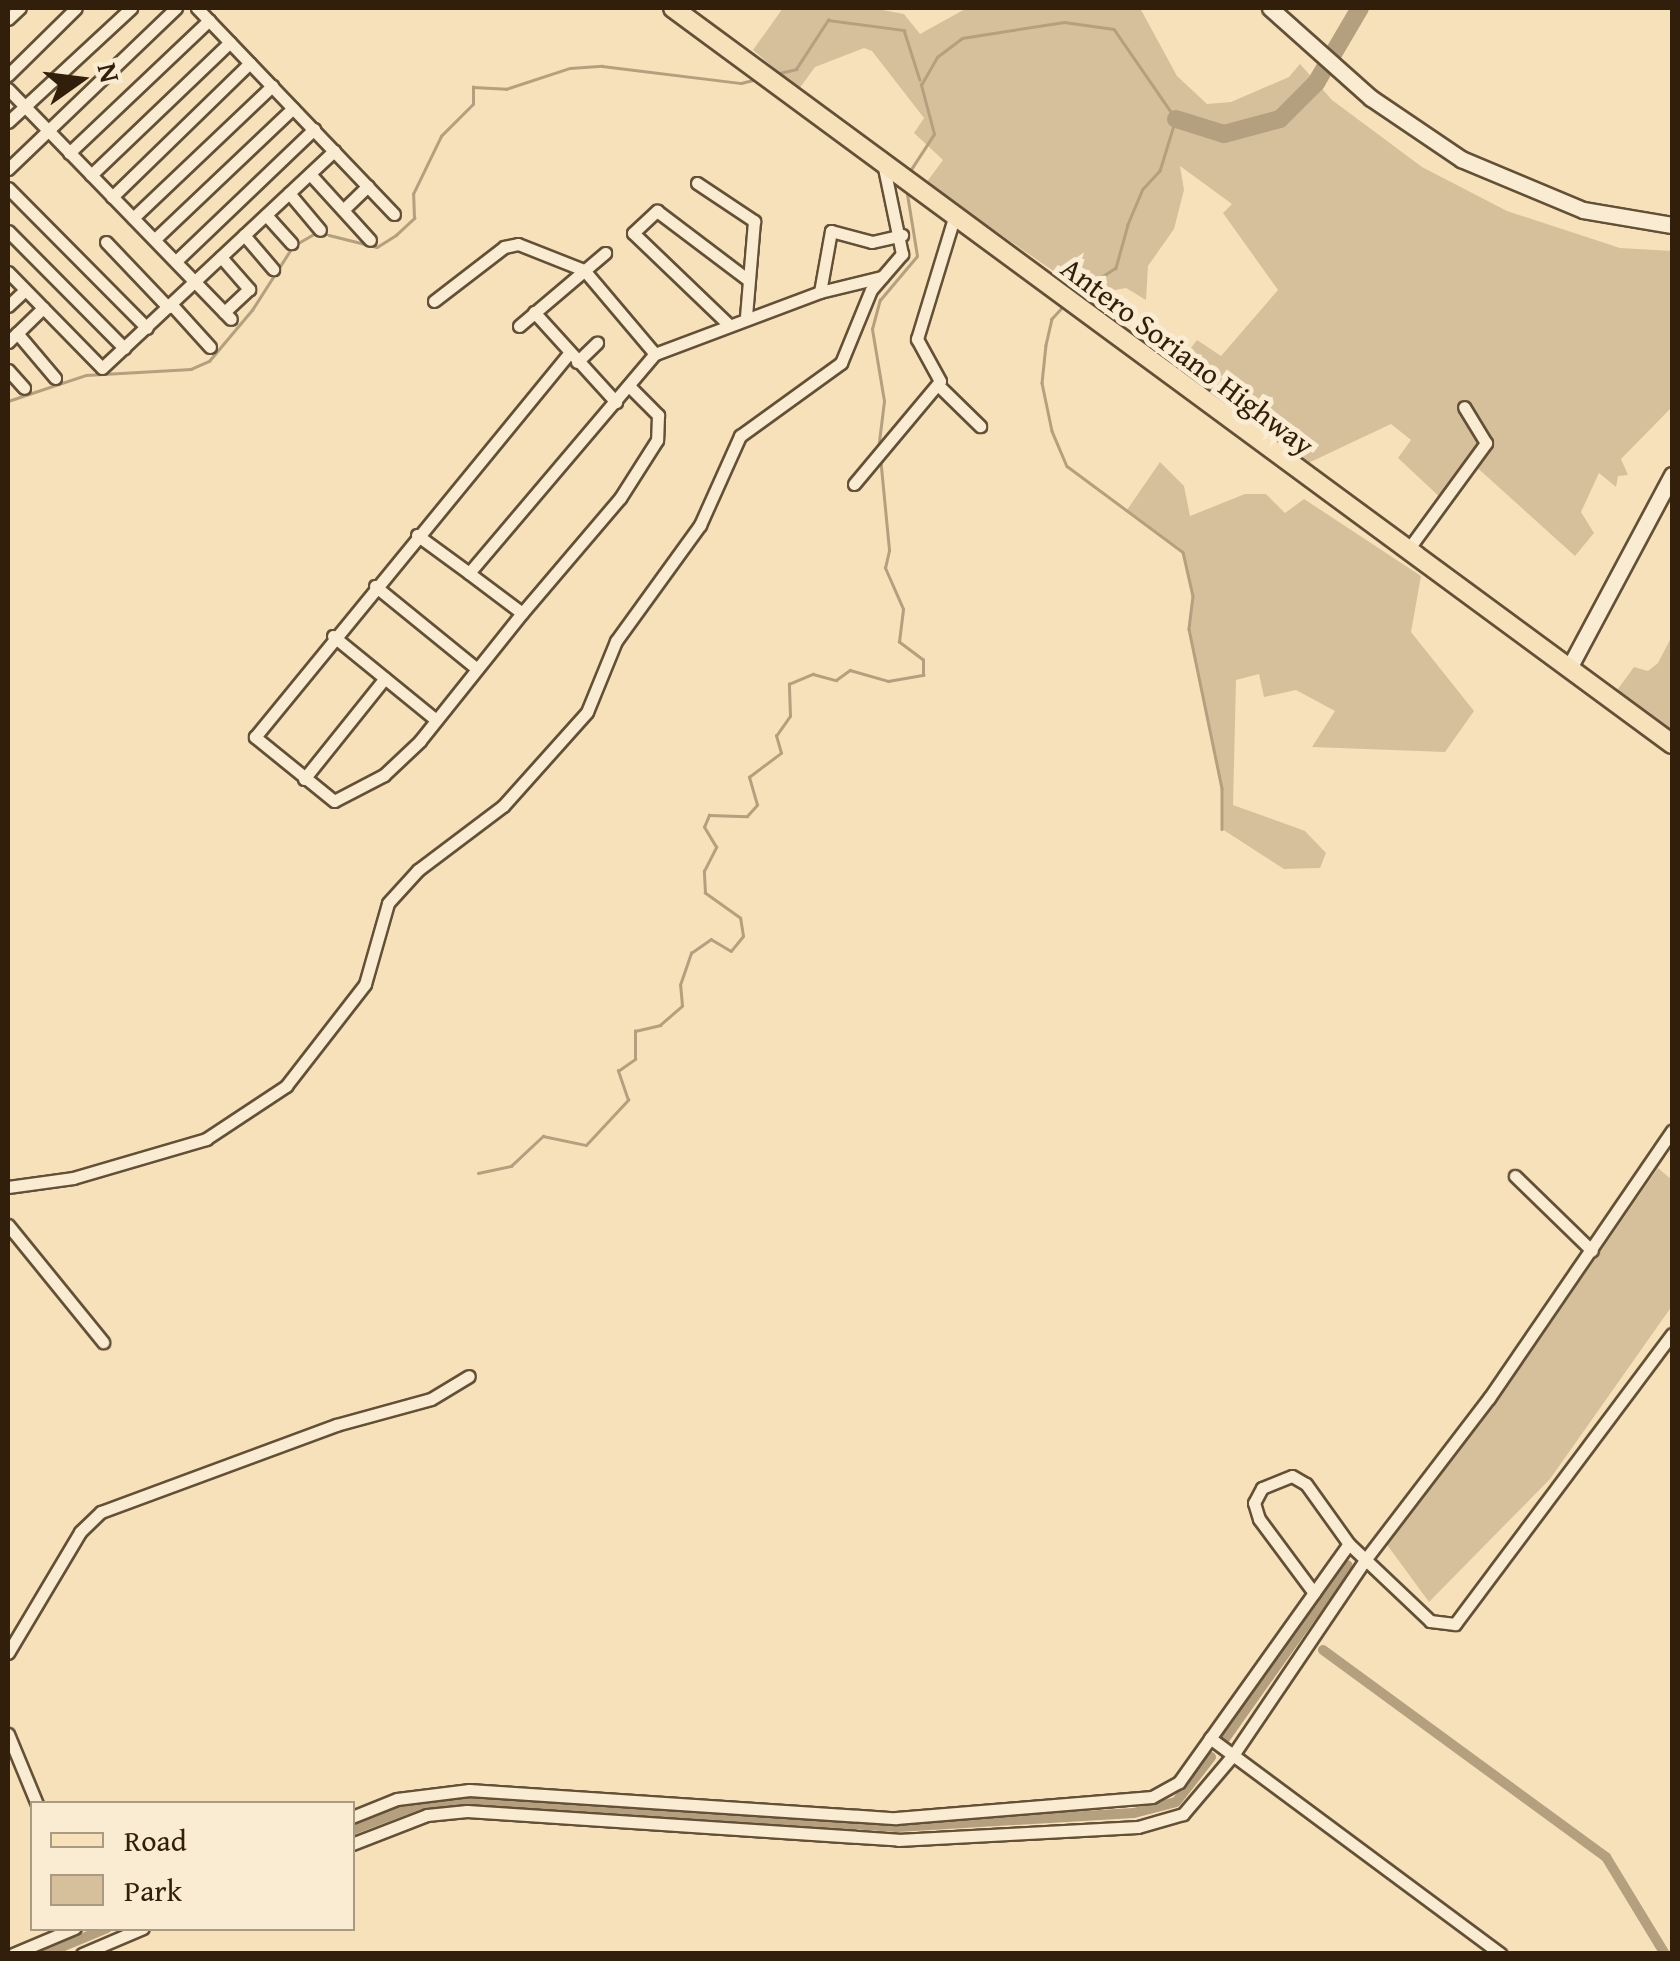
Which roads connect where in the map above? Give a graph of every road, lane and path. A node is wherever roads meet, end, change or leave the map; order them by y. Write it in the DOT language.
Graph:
graph roads {
  1 [pos="20,8"];
  2 [pos="76,8"];
  3 [pos="131,8"];
  4 [pos="176,8"];
  5 [pos="197,8"];
  6 [pos="1270,8"];
  7 [pos="685,11"];
  8 [pos="8,19"];
  9 [pos="209,20"];
  10 [pos="230,42"];
  11 [pos="250,63"];
  12 [pos="8,75"];
  13 [pos="272,86"];
  14 [pos="8,89"];
  15 [pos="24,106"];
  16 [pos="293,108"];
  17 [pos="8,122"];
  18 [pos="47,130"];
  19 [pos="314,130"];
  20 [pos="334,151"];
  21 [pos="69,153"];
  22 [pos="882,158"];
  23 [pos="8,169"];
  24 [pos="310,174"];
  25 [pos="91,175"];
  26 [pos="697,183"];
  27 [pos="368,186"];
  28 [pos="8,188"];
  29 [pos="289,193"];
  30 [pos="112,196"];
  31 [pos="344,209"];
  32 [pos="394,214"];
  33 [pos="266,215"];
  34 [pos="955,215"];
  35 [pos="133,218"];
  36 [pos="1672,225"];
  37 [pos="320,230"];
  38 [pos="8,231"];
  39 [pos="244,235"];
  40 [pos="902,235"];
  41 [pos="155,239"];
  42 [pos="370,240"];
  43 [pos="106,242"];
  44 [pos="290,243"];
  45 [pos="605,253"];
  46 [pos="221,257"];
  47 [pos="176,261"];
  48 [pos="273,269"];
  49 [pos="584,270"];
  50 [pos="8,272"];
  51 [pos="882,277"];
  52 [pos="747,279"];
  53 [pos="196,280"];
  54 [pos="24,290"];
  55 [pos="820,292"];
  56 [pos="434,301"];
  57 [pos="169,305"];
  58 [pos="8,306"];
  59 [pos="43,308"];
  60 [pos="534,312"];
  61 [pos="746,318"];
  62 [pos="728,323"];
  63 [pos="519,326"];
  64 [pos="146,328"];
  65 [pos="12,338"];
  66 [pos="597,343"];
  67 [pos="210,347"];
  68 [pos="124,348"];
  69 [pos="655,354"];
  70 [pos="573,358"];
  71 [pos="8,370"];
  72 [pos="55,378"];
  73 [pos="938,385"];
  74 [pos="630,387"];
  75 [pos="24,388"];
  76 [pos="616,402"];
  77 [pos="1464,407"];
  78 [pos="980,426"];
  79 [pos="1671,479"];
  80 [pos="854,484"];
  81 [pos="417,535"];
  82 [pos="1407,551"];
  83 [pos="469,573"];
  84 [pos="375,586"];
  85 [pos="522,613"];
  86 [pos="334,636"];
  87 [pos="476,668"];
  88 [pos="1570,668"];
  89 [pos="385,678"];
  90 [pos="436,720"];
  91 [pos="1672,744"];
  92 [pos="304,779"];
  93 [pos="1672,1131"];
  94 [pos="1515,1176"];
  95 [pos="8,1187"];
  96 [pos="8,1225"];
  97 [pos="1592,1252"];
  98 [pos="1672,1334"];
  99 [pos="103,1342"];
  100 [pos="469,1376"];
  101 [pos="1349,1544"];
  102 [pos="1365,1560"];
  103 [pos="1314,1592"];
  104 [pos="8,1653"];
  105 [pos="8,1734"];
  106 [pos="1210,1738"];
  107 [pos="1233,1755"];
  108 [pos="36,1801"];
  109 [pos="695,1804"];
  110 [pos="355,1816"];
  111 [pos="694,1826"];
  112 [pos="355,1843"];
  113 [pos="68,1931"];
  114 [pos="136,1931"];
  115 [pos="13,1954"];
  116 [pos="82,1954"];
  117 [pos="1501,1954"];
  1 -- 8 [label="street"];
  2 -- 12 [label="street"];
  3 -- 15 [label="street"];
  4 -- 18 [label="street"];
  5 -- 9 [label="street"];
  6 -- 36 [label="street"];
  7 -- 22 [label="main road, Antero Soriano Highway"];
  9 -- 10 [label="street"];
  9 -- 21 [label="street"];
  10 -- 11 [label="street"];
  10 -- 25 [label="street"];
  11 -- 13 [label="street"];
  11 -- 30 [label="street"];
  13 -- 16 [label="street"];
  13 -- 35 [label="street"];
  14 -- 15 [label="street"];
  15 -- 17 [label="street"];
  15 -- 18 [label="street"];
  16 -- 19 [label="street"];
  16 -- 41 [label="street"];
  18 -- 21 [label="street"];
  18 -- 23 [label="street"];
  19 -- 20 [label="street"];
  19 -- 47 [label="street"];
  20 -- 24 [label="street"];
  20 -- 27 [label="street"];
  21 -- 25 [label="street"];
  22 -- 34 [label="main road, Antero Soriano Highway"];
  22 -- 40 [label="street"];
  24 -- 29 [label="street"];
  24 -- 31 [label="street"];
  25 -- 30 [label="street"];
  26 -- 52 [label="street"];
  27 -- 31 [label="street"];
  27 -- 32 [label="street"];
  28 -- 64 [label="street"];
  29 -- 33 [label="street"];
  29 -- 37 [label="street"];
  30 -- 35 [label="street"];
  31 -- 42 [label="street"];
  33 -- 39 [label="street"];
  33 -- 44 [label="street"];
  34 -- 73 [label="street"];
  34 -- 82 [label="main road, Antero Soriano Highway"];
  35 -- 41 [label="street"];
  38 -- 68 [label="street"];
  39 -- 46 [label="street"];
  39 -- 48 [label="street"];
  40 -- 51 [label="street"];
  40 -- 55 [label="street"];
  41 -- 47 [label="street"];
  43 -- 57 [label="street"];
  45 -- 49 [label="street"];
  46 -- 53 [label="street"];
  46 -- 53 [label="street"];
  47 -- 53 [label="street"];
  49 -- 56 [label="street"];
  49 -- 60 [label="street"];
  49 -- 69 [label="street"];
  50 -- 54 [label="street"];
  51 -- 55 [label="street"];
  51 -- 95 [label="street"];
  52 -- 61 [label="street"];
  52 -- 62 [label="street"];
  53 -- 57 [label="street"];
  54 -- 58 [label="street"];
  54 -- 59 [label="street"];
  55 -- 61 [label="street"];
  57 -- 64 [label="street"];
  57 -- 67 [label="street"];
  59 -- 65 [label="street"];
  59 -- 68 [label="street"];
  60 -- 63 [label="street"];
  60 -- 70 [label="street"];
  61 -- 62 [label="street"];
  62 -- 69 [label="street"];
  64 -- 68 [label="street"];
  65 -- 72 [label="street"];
  66 -- 70 [label="street"];
  69 -- 74 [label="street"];
  70 -- 76 [label="street"];
  70 -- 81 [label="street"];
  71 -- 75 [label="street"];
  73 -- 78 [label="street"];
  73 -- 80 [label="street"];
  74 -- 76 [label="street"];
  74 -- 85 [label="street"];
  76 -- 83 [label="street"];
  77 -- 82 [label="street"];
  79 -- 88 [label="street"];
  81 -- 83 [label="street"];
  81 -- 84 [label="street"];
  82 -- 88 [label="main road, Antero Soriano Highway"];
  83 -- 85 [label="street"];
  84 -- 86 [label="street"];
  84 -- 87 [label="street"];
  85 -- 87 [label="street"];
  86 -- 89 [label="street"];
  86 -- 92 [label="street"];
  87 -- 90 [label="street"];
  88 -- 91 [label="main road, Antero Soriano Highway"];
  89 -- 90 [label="street"];
  89 -- 92 [label="street"];
  90 -- 92 [label="street"];
  93 -- 97 [label="street"];
  94 -- 97 [label="street"];
  96 -- 99 [label="street"];
  97 -- 102 [label="street"];
  98 -- 102 [label="street"];
  100 -- 104 [label="street"];
  101 -- 102 [label="street"];
  101 -- 103 [label="street"];
  101 -- 103 [label="street"];
  102 -- 107 [label="street"];
  103 -- 106 [label="street"];
  105 -- 108 [label="street"];
  106 -- 107 [label="street"];
  106 -- 109 [label="street"];
  107 -- 111 [label="street"];
  107 -- 117 [label="street"];
  109 -- 110 [label="street"];
  109 -- 111 [label="street"];
  111 -- 112 [label="street"];
  113 -- 115 [label="street"];
  114 -- 116 [label="street"];
}
